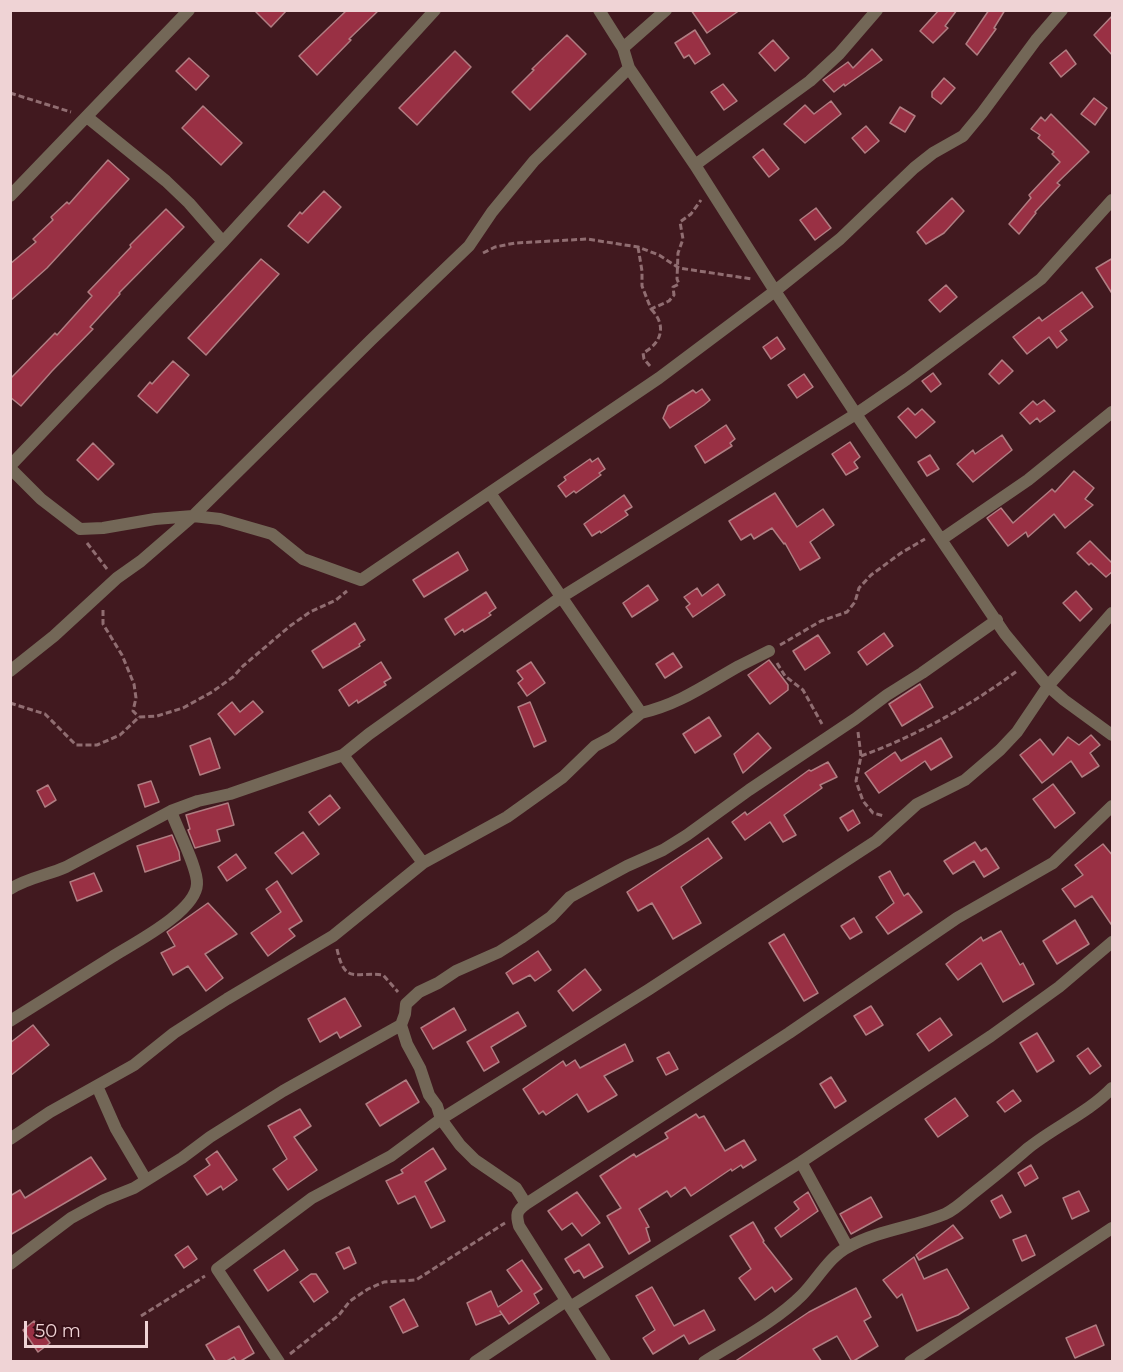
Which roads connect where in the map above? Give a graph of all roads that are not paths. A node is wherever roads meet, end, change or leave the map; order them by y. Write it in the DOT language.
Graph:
graph roads {
  1 [pos="189,10"];
  2 [pos="435,10"];
  3 [pos="599,10"];
  4 [pos="666,10"];
  5 [pos="877,10"];
  6 [pos="1062,10"];
  7 [pos="623,48"];
  8 [pos="629,68"];
  9 [pos="87,117"];
  10 [pos="695,165"];
  11 [pos="10,195"];
  12 [pos="1113,201"];
  13 [pos="223,242"];
  14 [pos="772,287"];
  15 [pos="1113,412"];
  16 [pos="856,414"];
  17 [pos="10,467"];
  18 [pos="490,493"];
  19 [pos="193,516"];
  20 [pos="942,539"];
  21 [pos="560,598"];
  22 [pos="1113,613"];
  23 [pos="997,620"];
  24 [pos="765,653"];
  25 [pos="10,671"];
  26 [pos="1048,686"];
  27 [pos="641,713"];
  28 [pos="1113,735"];
  29 [pos="343,755"];
  30 [pos="1113,806"];
  31 [pos="171,811"];
  32 [pos="423,863"];
  33 [pos="10,889"];
  34 [pos="1113,942"];
  35 [pos="10,1021"];
  36 [pos="401,1025"];
  37 [pos="97,1086"];
  38 [pos="1113,1088"];
  39 [pos="441,1119"];
  40 [pos="10,1139"];
  41 [pos="801,1162"];
  42 [pos="146,1180"];
  43 [pos="526,1204"];
  44 [pos="1113,1228"];
  45 [pos="847,1246"];
  46 [pos="10,1264"];
  47 [pos="568,1305"];
  48 [pos="283,1358"];
  49 [pos="475,1362"];
  50 [pos="605,1362"];
  51 [pos="704,1362"];
  52 [pos="910,1362"];
  1 -- 9 [label="street"];
  2 -- 13 [label="street"];
  3 -- 7 [label="street"];
  4 -- 7 [label="street"];
  5 -- 10 [label="street"];
  6 -- 14 [label="street"];
  7 -- 8 [label="street"];
  8 -- 10 [label="street"];
  8 -- 19 [label="street"];
  9 -- 11 [label="street"];
  9 -- 13 [label="street"];
  10 -- 14 [label="street"];
  12 -- 16 [label="street"];
  13 -- 17 [label="street"];
  14 -- 16 [label="street"];
  14 -- 18 [label="street"];
  15 -- 20 [label="street"];
  16 -- 20 [label="street"];
  16 -- 21 [label="street"];
  17 -- 19 [label="street"];
  18 -- 19 [label="street"];
  18 -- 21 [label="street"];
  19 -- 25 [label="street"];
  20 -- 23 [label="street"];
  21 -- 27 [label="street"];
  21 -- 29 [label="street"];
  22 -- 26 [label="street"];
  23 -- 26 [label="street"];
  23 -- 36 [label="street"];
  24 -- 27 [label="street"];
  26 -- 28 [label="street"];
  26 -- 39 [label="street"];
  27 -- 32 [label="street"];
  29 -- 31 [label="street"];
  29 -- 32 [label="street"];
  30 -- 43 [label="street"];
  31 -- 33 [label="street"];
  31 -- 35 [label="street"];
  32 -- 37 [label="street"];
  34 -- 41 [label="street"];
  36 -- 39 [label="street"];
  36 -- 42 [label="street"];
  37 -- 40 [label="street"];
  37 -- 42 [label="street"];
  38 -- 45 [label="street"];
  39 -- 43 [label="street"];
  39 -- 48 [label="street"];
  41 -- 45 [label="street"];
  41 -- 47 [label="street"];
  42 -- 46 [label="street"];
  43 -- 47 [label="street"];
  44 -- 52 [label="street"];
  45 -- 51 [label="street"];
  47 -- 49 [label="street"];
  47 -- 50 [label="street"];
}
